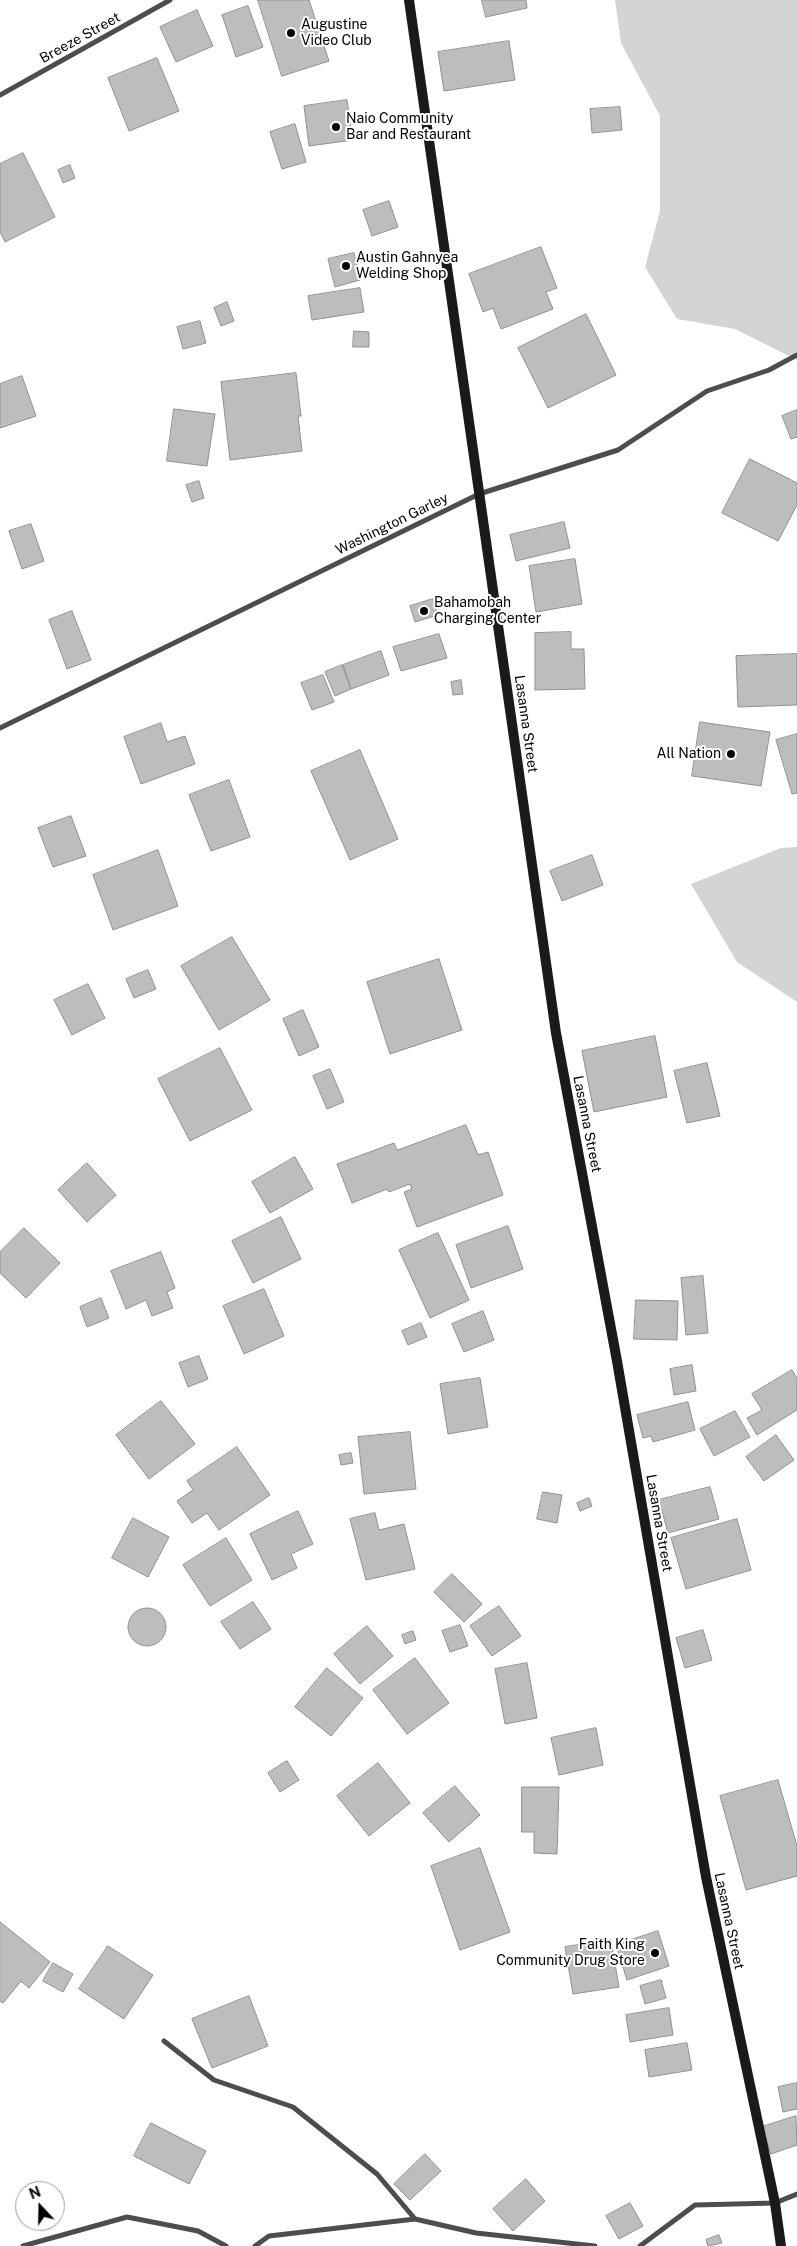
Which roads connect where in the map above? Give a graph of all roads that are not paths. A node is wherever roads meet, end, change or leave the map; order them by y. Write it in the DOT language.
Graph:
graph roads {
  1 [pos="170,0"];
  2 [pos="409,0"];
  3 [pos="0,95"];
  4 [pos="797,355"];
  5 [pos="479,494"];
  6 [pos="0,728"];
  7 [pos="164,2041"];
  8 [pos="797,2194"];
  9 [pos="775,2203"];
  10 [pos="415,2219"];
  11 [pos="22,2246"];
  12 [pos="226,2246"];
  13 [pos="255,2246"];
  14 [pos="595,2246"];
  15 [pos="640,2246"];
  16 [pos="782,2246"];
  1 -- 3 [label="street, Breeze Street"];
  2 -- 5 [label="street, Lasanna Street"];
  4 -- 5 [label="street, Washington Garley"];
  5 -- 6 [label="street, Washington Garley"];
  5 -- 9 [label="street, Lasanna Street"];
  7 -- 10 [label="street"];
  8 -- 9 [label="street"];
  9 -- 15 [label="street"];
  9 -- 16 [label="street, Lasanna Street"];
  10 -- 13 [label="street"];
  10 -- 14 [label="street"];
  11 -- 12 [label="street"];
}
